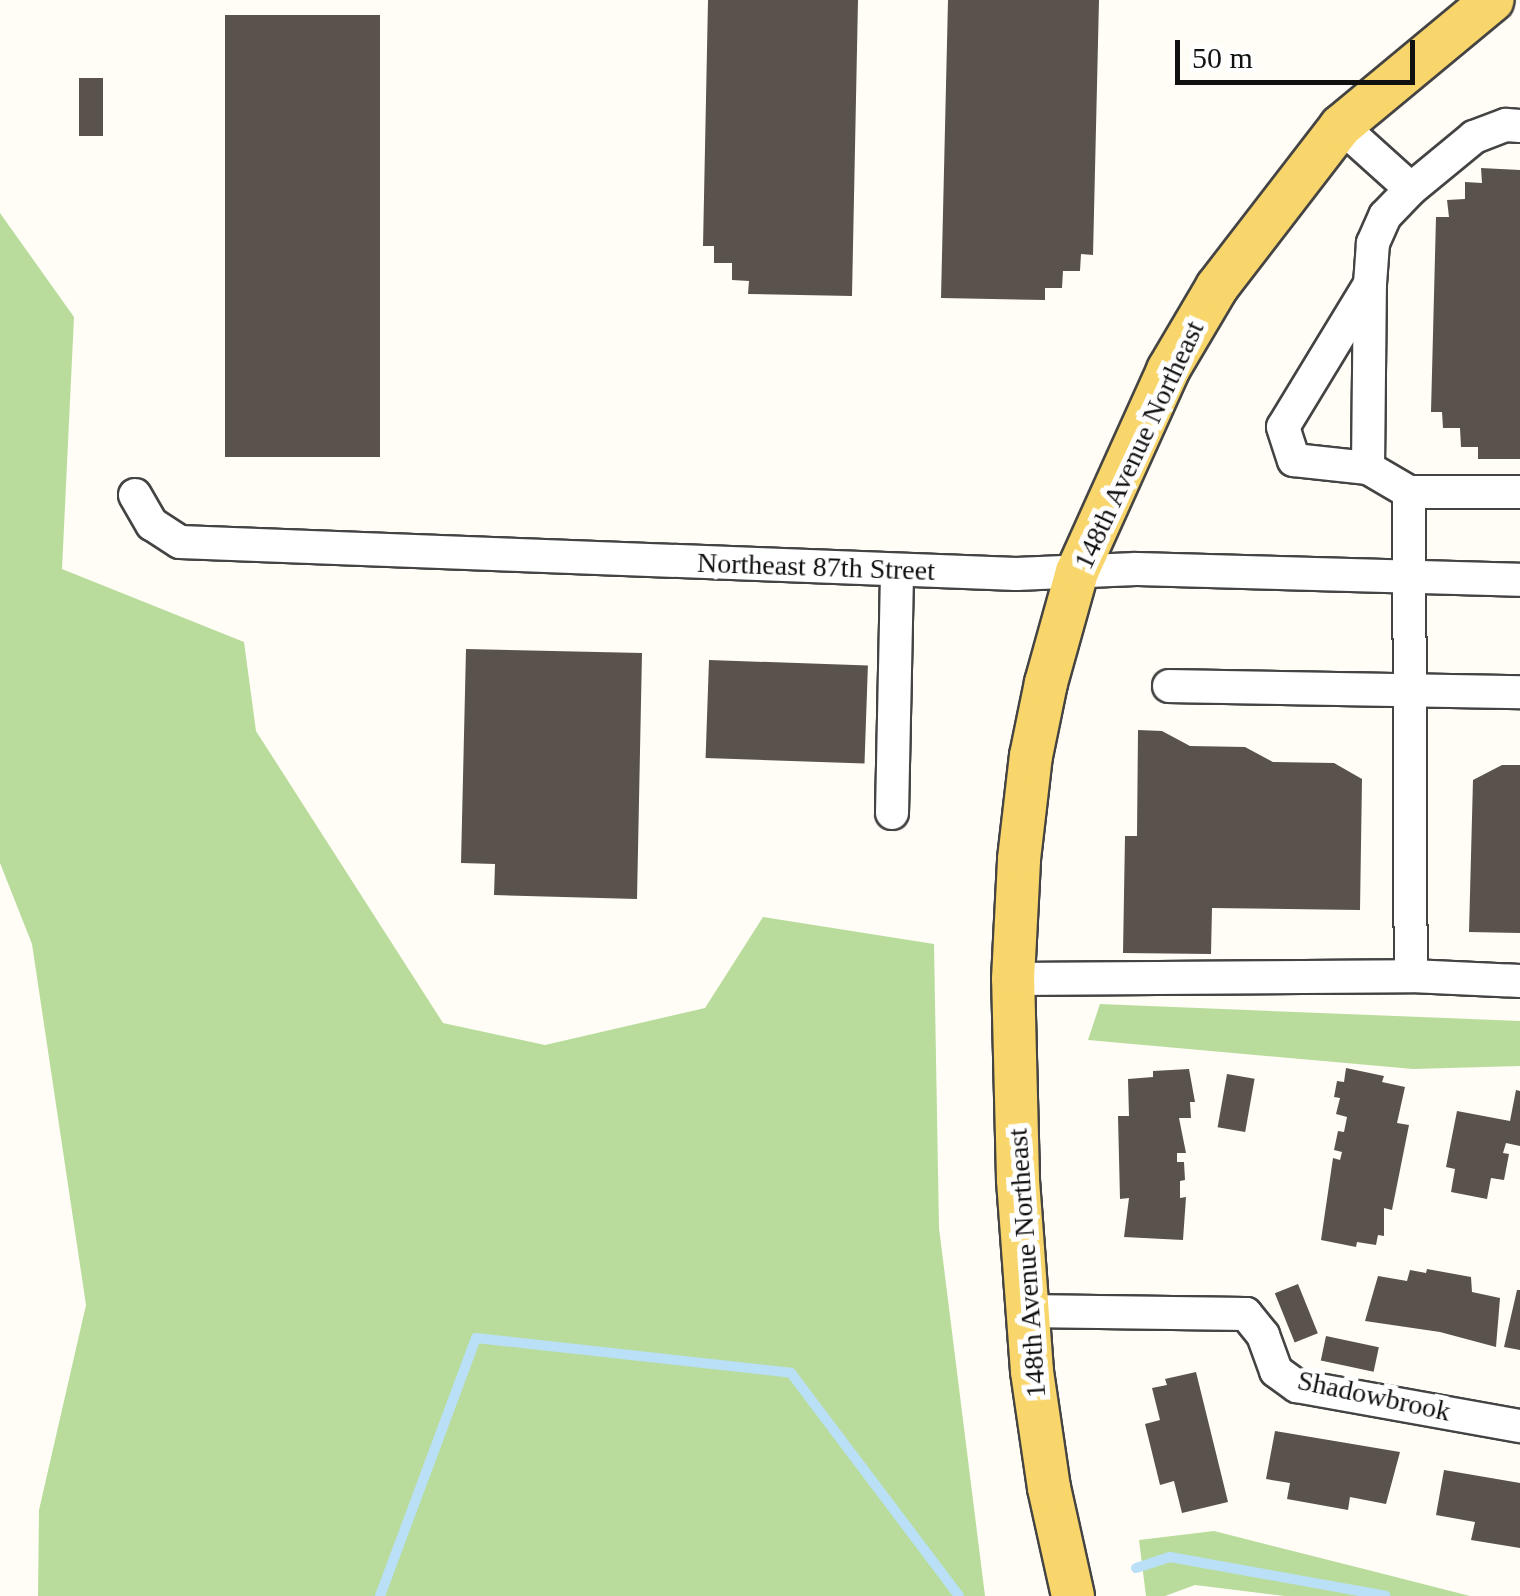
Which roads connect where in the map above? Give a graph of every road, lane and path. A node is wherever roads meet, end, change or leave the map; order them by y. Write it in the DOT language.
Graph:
graph roads {
  1 [pos="1493,0"];
  2 [pos="1341,126"];
  3 [pos="1520,126"];
  4 [pos="1412,189"];
  5 [pos="1370,284"];
  6 [pos="1368,468"];
  7 [pos="1409,492"];
  8 [pos="1520,492"];
  9 [pos="135,495"];
  10 [pos="897,570"];
  11 [pos="1077,572"];
  12 [pos="1409,580"];
  13 [pos="1520,580"];
  14 [pos="1169,686"];
  15 [pos="1410,690"];
  16 [pos="1520,692"];
  17 [pos="892,813"];
  18 [pos="1412,976"];
  19 [pos="1013,980"];
  20 [pos="1520,981"];
  21 [pos="1025,1311"];
  22 [pos="1520,1426"];
  23 [pos="1073,1596"];
  1 -- 2 [label="main road, 148th Avenue Northeast"];
  2 -- 4 [label="street"];
  2 -- 11 [label="main road, 148th Avenue Northeast"];
  3 -- 4 [label="street"];
  4 -- 5 [label="street"];
  5 -- 6 [label="street"];
  5 -- 6 [label="street"];
  6 -- 7 [label="street"];
  7 -- 8 [label="street"];
  7 -- 12 [label="street"];
  9 -- 10 [label="street, Northeast 87th Street"];
  10 -- 11 [label="street, Northeast 87th Street"];
  10 -- 17 [label="street"];
  11 -- 12 [label="street, Northeast 87th Street"];
  11 -- 19 [label="main road, 148th Avenue Northeast"];
  12 -- 13 [label="street, Northeast 87th Street"];
  12 -- 15 [label="street"];
  14 -- 15 [label="street"];
  15 -- 16 [label="street"];
  15 -- 18 [label="street"];
  18 -- 19 [label="street"];
  18 -- 20 [label="street"];
  19 -- 21 [label="main road, 148th Avenue Northeast"];
  21 -- 22 [label="street, Shadowbrook"];
  21 -- 23 [label="main road, 148th Avenue Northeast"];
}
